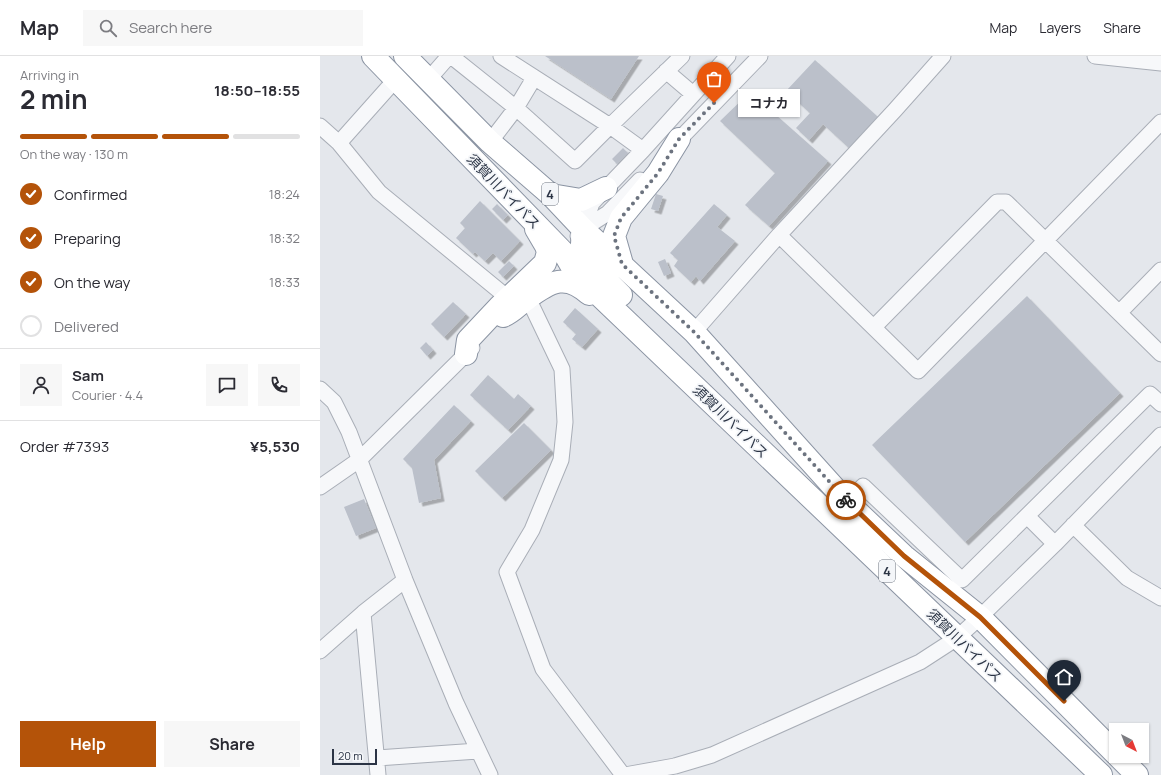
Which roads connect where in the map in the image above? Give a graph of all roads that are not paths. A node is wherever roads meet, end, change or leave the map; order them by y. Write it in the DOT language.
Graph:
graph roads {
  1 [pos="373,56"];
  2 [pos="450,56"];
  3 [pos="501,56"];
  4 [pos="682,56"];
  5 [pos="760,56"];
  6 [pos="943,56"];
  7 [pos="1095,56"];
  8 [pos="724,57"];
  9 [pos="410,58"];
  10 [pos="1161,62"];
  11 [pos="666,71"];
  12 [pos="743,75"];
  13 [pos="534,78"];
  14 [pos="396,79"];
  15 [pos="431,84"];
  16 [pos="693,94"];
  17 [pos="516,108"];
  18 [pos="1161,122"];
  19 [pos="320,126"];
  20 [pos="610,126"];
  21 [pos="679,139"];
  22 [pos="490,142"];
  23 [pos="339,143"];
  24 [pos="643,150"];
  25 [pos="606,188"];
  26 [pos="551,194"];
  27 [pos="531,220"];
  28 [pos="583,229"];
  29 [pos="779,235"];
  30 [pos="1046,241"];
  31 [pos="564,253"];
  32 [pos="622,264"];
  33 [pos="1161,270"];
  34 [pos="513,304"];
  35 [pos="1119,313"];
  36 [pos="874,327"];
  37 [pos="694,332"];
  38 [pos="656,349"];
  39 [pos="466,354"];
  40 [pos="1161,354"];
  41 [pos="675,366"];
  42 [pos="320,389"];
  43 [pos="1161,404"];
  44 [pos="1161,435"];
  45 [pos="359,460"];
  46 [pos="320,487"];
  47 [pos="848,503"];
  48 [pos="1027,516"];
  49 [pos="1073,525"];
  50 [pos="920,539"];
  51 [pos="1055,544"];
  52 [pos="904,556"];
  53 [pos="406,580"];
  54 [pos="1161,598"];
  55 [pos="363,612"];
  56 [pos="980,617"];
  57 [pos="957,638"];
  58 [pos="320,651"];
  59 [pos="1109,747"];
  60 [pos="478,751"];
  61 [pos="377,758"];
  62 [pos="1125,763"];
  63 [pos="485,774"];
  64 [pos="378,775"];
  65 [pos="624,775"];
  66 [pos="1101,775"];
  67 [pos="1138,775"];
  1 -- 14 [label="highway, 須賀川バイパス / 4"];
  2 -- 15 [label="street"];
  2 -- 17 [label="street"];
  3 -- 13 [label="street"];
  4 -- 11 [label="street"];
  5 -- 12 [label="street"];
  6 -- 29 [label="street"];
  7 -- 10 [label="street"];
  8 -- 12 [label="street"];
  8 -- 16 [label="street"];
  9 -- 15 [label="highway, 須賀川バイパス / 4"];
  11 -- 16 [label="street"];
  11 -- 20 [label="street"];
  12 -- 21 [label="street"];
  13 -- 17 [label="street"];
  13 -- 20 [label="street"];
  14 -- 23 [label="street"];
  14 -- 27 [label="highway, 須賀川バイパス / 4"];
  15 -- 22 [label="highway, 須賀川バイパス / 4"];
  15 -- 31 [label="highway"];
  16 -- 24 [label="street"];
  17 -- 20 [label="street"];
  17 -- 22 [label="street"];
  18 -- 30 [label="street"];
  19 -- 23 [label="street"];
  20 -- 24 [label="street"];
  21 -- 28 [label="street"];
  21 -- 32 [label="highway"];
  22 -- 26 [label="highway, 須賀川バイパス / 4"];
  23 -- 34 [label="street"];
  24 -- 25 [label="street"];
  25 -- 26 [label="highway"];
  25 -- 28 [label="street"];
  26 -- 28 [label="highway, 須賀川バイパス / 4"];
  27 -- 31 [label="highway, 須賀川バイパス / 4"];
  27 -- 34 [label="highway"];
  28 -- 31 [label="street"];
  28 -- 32 [label="highway, 須賀川バイパス / 4"];
  28 -- 41 [label="highway"];
  29 -- 36 [label="street"];
  29 -- 37 [label="street"];
  30 -- 35 [label="street"];
  30 -- 36 [label="street"];
  30 -- 36 [label="street"];
  31 -- 34 [label="street"];
  31 -- 38 [label="highway, 須賀川バイパス / 4"];
  32 -- 37 [label="highway, 須賀川バイパス / 4"];
  33 -- 35 [label="street"];
  34 -- 38 [label="highway"];
  34 -- 39 [label="highway"];
  34 -- 65 [label="street"];
  35 -- 40 [label="street"];
  37 -- 47 [label="highway, 須賀川バイパス / 4"];
  38 -- 41 [label="highway, 須賀川バイパス / 4"];
  39 -- 45 [label="street"];
  41 -- 57 [label="highway, 須賀川バイパス / 4"];
  42 -- 45 [label="street"];
  43 -- 48 [label="street"];
  44 -- 49 [label="street"];
  45 -- 46 [label="street"];
  45 -- 53 [label="street"];
  47 -- 50 [label="street"];
  47 -- 52 [label="highway, 須賀川バイパス / 4"];
  48 -- 50 [label="street"];
  48 -- 51 [label="street"];
  49 -- 51 [label="street"];
  49 -- 54 [label="street"];
  50 -- 52 [label="street"];
  51 -- 56 [label="street"];
  52 -- 56 [label="highway, 須賀川バイパス / 4"];
  53 -- 55 [label="street"];
  53 -- 60 [label="street"];
  55 -- 58 [label="street"];
  55 -- 61 [label="street"];
  56 -- 57 [label="street"];
  56 -- 59 [label="highway, 須賀川バイパス / 4"];
  57 -- 65 [label="street"];
  57 -- 66 [label="highway, 須賀川バイパス / 4"];
  60 -- 61 [label="street"];
  60 -- 63 [label="street"];
  61 -- 64 [label="street"];
  62 -- 67 [label="highway"];
}
